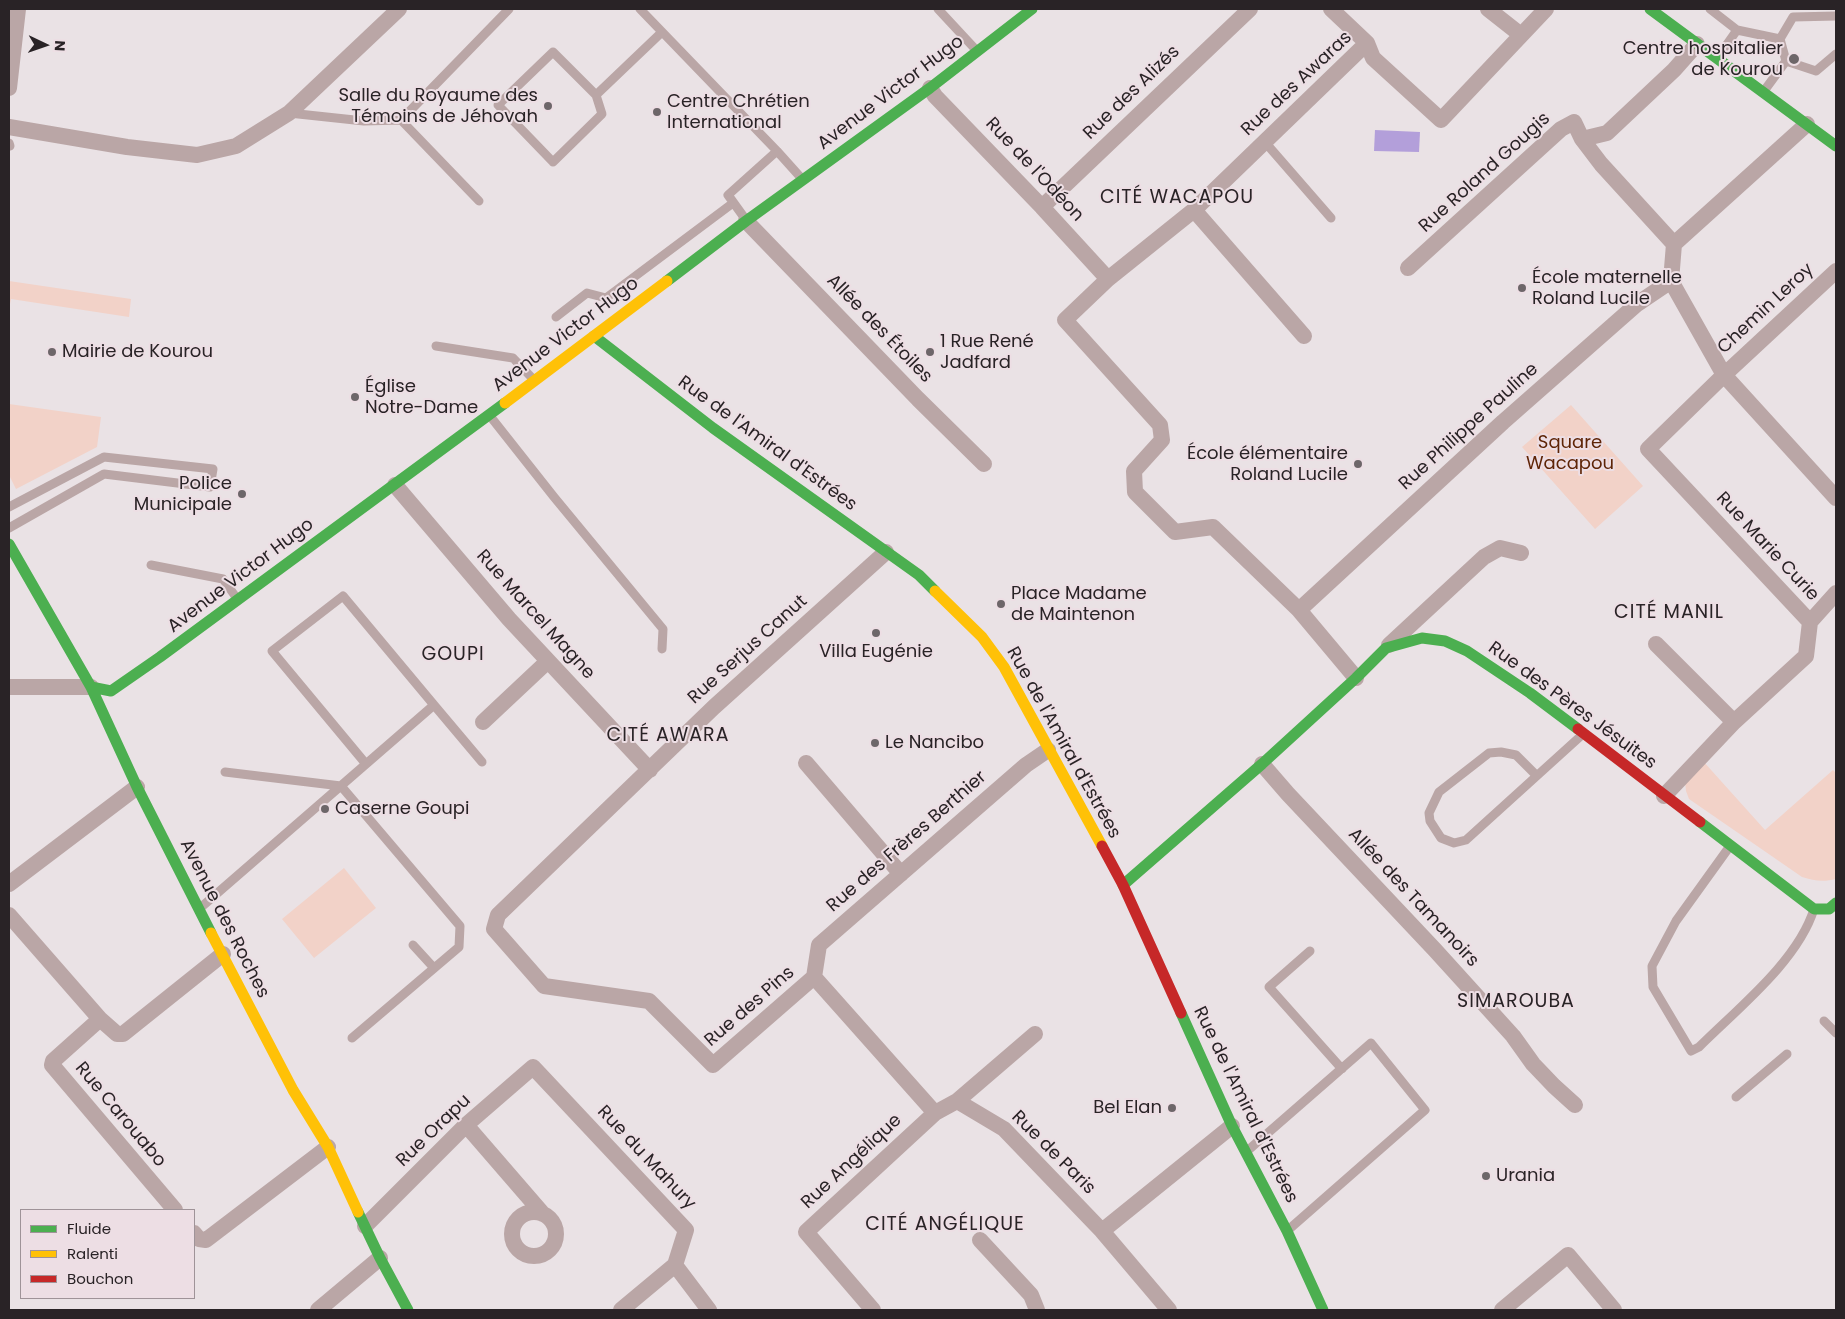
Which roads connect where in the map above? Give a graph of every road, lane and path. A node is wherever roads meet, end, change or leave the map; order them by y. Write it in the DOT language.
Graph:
graph roads {
  1 [pos="18,9"];
  2 [pos="399,9"];
  3 [pos="510,9"];
  4 [pos="640,9"];
  5 [pos="938,9"];
  6 [pos="1032,9"];
  7 [pos="1250,9"];
  8 [pos="1330,9"];
  9 [pos="1488,9"];
  10 [pos="1546,9"];
  11 [pos="1650,9"];
  12 [pos="1710,9"];
  13 [pos="1836,16"];
  14 [pos="1737,30"];
  15 [pos="662,32"];
  16 [pos="1521,35"];
  17 [pos="1780,39"];
  18 [pos="1367,43"];
  19 [pos="1697,44"];
  20 [pos="978,51"];
  21 [pos="1836,54"];
  22 [pos="1717,58"];
  23 [pos="1786,61"];
  24 [pos="9,88"];
  25 [pos="930,88"];
  26 [pos="1763,92"];
  27 [pos="596,95"];
  28 [pos="288,113"];
  29 [pos="401,120"];
  30 [pos="1807,124"];
  31 [pos="9,127"];
  32 [pos="1582,139"];
  33 [pos="1264,142"];
  34 [pos="1836,146"];
  35 [pos="777,151"];
  36 [pos="803,180"];
  37 [pos="480,201"];
  38 [pos="733,203"];
  39 [pos="1042,207"];
  40 [pos="1194,210"];
  41 [pos="1331,218"];
  42 [pos="746,221"];
  43 [pos="1674,244"];
  44 [pos="693,248"];
  45 [pos="1408,268"];
  46 [pos="1836,273"];
  47 [pos="1108,279"];
  48 [pos="1671,281"];
  49 [pos="640,286"];
  50 [pos="556,317"];
  51 [pos="594,336"];
  52 [pos="1304,336"];
  53 [pos="436,346"];
  54 [pos="1724,375"];
  55 [pos="534,380"];
  56 [pos="489,416"];
  57 [pos="984,464"];
  58 [pos="395,485"];
  59 [pos="1836,498"];
  60 [pos="9,507"];
  61 [pos="9,528"];
  62 [pos="9,544"];
  63 [pos="886,552"];
  64 [pos="1521,552"];
  65 [pos="150,565"];
  66 [pos="1836,593"];
  67 [pos="238,600"];
  68 [pos="1299,610"];
  69 [pos="1810,622"];
  70 [pos="1656,644"];
  71 [pos="1386,648"];
  72 [pos="662,649"];
  73 [pos="548,661"];
  74 [pos="1356,678"];
  75 [pos="9,687"];
  76 [pos="91,687"];
  77 [pos="434,704"];
  78 [pos="483,722"];
  79 [pos="1734,722"];
  80 [pos="1584,734"];
  81 [pos="1048,750"];
  82 [pos="482,762"];
  83 [pos="806,762"];
  84 [pos="366,764"];
  85 [pos="1262,764"];
  86 [pos="650,770"];
  87 [pos="225,772"];
  88 [pos="1536,775"];
  89 [pos="342,786"];
  90 [pos="137,788"];
  91 [pos="1664,796"];
  92 [pos="1731,846"];
  93 [pos="901,874"];
  94 [pos="9,884"];
  95 [pos="1123,885"];
  96 [pos="1836,903"];
  97 [pos="198,909"];
  98 [pos="1814,909"];
  99 [pos="9,916"];
  100 [pos="494,929"];
  101 [pos="413,946"];
  102 [pos="1310,951"];
  103 [pos="223,954"];
  104 [pos="434,968"];
  105 [pos="814,977"];
  106 [pos="100,1019"];
  107 [pos="1824,1021"];
  108 [pos="1836,1033"];
  109 [pos="1035,1034"];
  110 [pos="352,1038"];
  111 [pos="1787,1054"];
  112 [pos="533,1067"];
  113 [pos="1342,1069"];
  114 [pos="1736,1097"];
  115 [pos="957,1101"];
  116 [pos="1575,1104"];
  117 [pos="935,1114"];
  118 [pos="466,1125"];
  119 [pos="1232,1126"];
  120 [pos="328,1147"];
  121 [pos="1245,1153"];
  122 [pos="174,1209"];
  123 [pos="543,1214"];
  124 [pos="365,1226"];
  125 [pos="1102,1231"];
  126 [pos="1287,1231"];
  127 [pos="195,1233"];
  128 [pos="980,1240"];
  129 [pos="380,1258"];
  130 [pos="675,1265"];
  131 [pos="318,1310"];
  132 [pos="408,1310"];
  133 [pos="621,1310"];
  134 [pos="709,1310"];
  135 [pos="873,1310"];
  136 [pos="1037,1310"];
  137 [pos="1169,1310"];
  138 [pos="1323,1310"];
  139 [pos="1502,1310"];
  140 [pos="1614,1310"];
  1 -- 24 [label="street"];
  2 -- 28 [label="street"];
  3 -- 29 [label="lane"];
  4 -- 15 [label="lane"];
  5 -- 20 [label="lane"];
  6 -- 20 [label="street, Avenue Victor Hugo"];
  7 -- 39 [label="street, Rue des Alizés"];
  8 -- 18 [label="street"];
  9 -- 16 [label="street"];
  10 -- 16 [label="street"];
  11 -- 19 [label="street"];
  12 -- 14 [label="lane"];
  13 -- 17 [label="lane"];
  14 -- 17 [label="lane"];
  14 -- 22 [label="lane"];
  15 -- 27 [label="lane"];
  15 -- 35 [label="lane"];
  16 -- 18 [label="street, Rue des Awaras"];
  17 -- 23 [label="lane"];
  18 -- 33 [label="street, Rue des Awaras"];
  19 -- 22 [label="street"];
  19 -- 32 [label="street"];
  20 -- 25 [label="street, Avenue Victor Hugo"];
  21 -- 23 [label="lane"];
  22 -- 26 [label="street"];
  23 -- 26 [label="lane"];
  25 -- 36 [label="street, Avenue Victor Hugo"];
  25 -- 39 [label="street, Rue de l'Odéon"];
  26 -- 30 [label="street"];
  27 -- 27 [label="lane"];
  28 -- 29 [label="lane"];
  28 -- 31 [label="street"];
  29 -- 37 [label="lane"];
  30 -- 34 [label="street"];
  30 -- 43 [label="street"];
  32 -- 43 [label="street"];
  32 -- 45 [label="street, Rue Roland Gougis"];
  33 -- 40 [label="street, Rue des Awaras"];
  33 -- 41 [label="lane"];
  35 -- 36 [label="lane"];
  35 -- 38 [label="lane"];
  36 -- 42 [label="street, Avenue Victor Hugo"];
  38 -- 42 [label="lane"];
  38 -- 44 [label="lane"];
  39 -- 47 [label="street, Rue de l'Odéon"];
  40 -- 47 [label="street, Rue des Awaras"];
  40 -- 52 [label="street"];
  42 -- 44 [label="street, Avenue Victor Hugo"];
  42 -- 57 [label="street, Allée des Étoiles"];
  43 -- 48 [label="street"];
  44 -- 49 [label="street, Avenue Victor Hugo"];
  44 -- 49 [label="lane"];
  46 -- 54 [label="street, Chemin Leroy"];
  47 -- 68 [label="street, Rue des Awaras"];
  48 -- 54 [label="street"];
  48 -- 68 [label="street, Rue Philippe Pauline"];
  49 -- 50 [label="lane"];
  49 -- 51 [label="street, Avenue Victor Hugo"];
  51 -- 55 [label="street, Avenue Victor Hugo"];
  51 -- 63 [label="street, Rue de l'Amiral d'Estrées"];
  53 -- 55 [label="lane"];
  54 -- 59 [label="street"];
  54 -- 69 [label="street, Rue Marie Curie"];
  55 -- 56 [label="street, Avenue Victor Hugo"];
  56 -- 58 [label="street, Avenue Victor Hugo"];
  56 -- 72 [label="lane"];
  58 -- 67 [label="street, Avenue Victor Hugo"];
  58 -- 73 [label="street, Rue Marcel Magne"];
  60 -- 61 [label="lane"];
  62 -- 76 [label="street, Avenue des Roches"];
  63 -- 81 [label="street, Rue de l'Amiral d'Estrées"];
  63 -- 86 [label="street, Rue Serjus Canut"];
  64 -- 71 [label="street"];
  65 -- 67 [label="lane"];
  66 -- 69 [label="street"];
  67 -- 76 [label="street, Avenue Victor Hugo"];
  68 -- 74 [label="street"];
  69 -- 79 [label="street, Rue Marie Curie"];
  70 -- 79 [label="street"];
  71 -- 74 [label="street, Rue des Pères Jésuites"];
  71 -- 80 [label="street, Rue des Pères Jésuites"];
  73 -- 78 [label="street"];
  73 -- 86 [label="street, Rue Marcel Magne"];
  74 -- 85 [label="street, Rue des Pères Jésuites"];
  75 -- 76 [label="street"];
  76 -- 90 [label="street, Avenue des Roches"];
  77 -- 82 [label="lane"];
  77 -- 84 [label="lane"];
  77 -- 84 [label="lane"];
  79 -- 91 [label="street, Rue Marie Curie"];
  80 -- 88 [label="lane"];
  80 -- 91 [label="street, Rue des Pères Jésuites"];
  81 -- 93 [label="street, Rue des Frères Berthier"];
  81 -- 95 [label="street, Rue de l'Amiral d'Estrées"];
  83 -- 93 [label="street"];
  84 -- 89 [label="lane"];
  85 -- 95 [label="street, Rue des Pères Jésuites"];
  85 -- 116 [label="street, Allée des Tamanoirs"];
  86 -- 100 [label="street, Rue Serjus Canut"];
  87 -- 89 [label="lane"];
  88 -- 88 [label="lane"];
  89 -- 97 [label="lane"];
  89 -- 104 [label="lane"];
  90 -- 94 [label="street"];
  90 -- 97 [label="street, Avenue des Roches"];
  91 -- 92 [label="street, Rue des Pères Jésuites"];
  92 -- 98 [label="street, Rue des Pères Jésuites"];
  92 -- 98 [label="lane"];
  93 -- 105 [label="street, Rue des Frères Berthier"];
  95 -- 119 [label="street, Rue de l'Amiral d'Estrées"];
  96 -- 98 [label="street"];
  97 -- 103 [label="street, Avenue des Roches"];
  99 -- 106 [label="street"];
  100 -- 105 [label="street, Rue des Pins"];
  101 -- 104 [label="lane"];
  102 -- 113 [label="lane"];
  103 -- 106 [label="street"];
  103 -- 120 [label="street, Avenue des Roches"];
  104 -- 110 [label="lane"];
  105 -- 117 [label="street"];
  106 -- 122 [label="street, Rue Carouabo"];
  107 -- 108 [label="lane"];
  109 -- 115 [label="street"];
  111 -- 114 [label="lane"];
  112 -- 118 [label="street, Rue Orapu"];
  112 -- 130 [label="street, Rue du Mahury"];
  113 -- 121 [label="lane"];
  113 -- 126 [label="lane"];
  115 -- 117 [label="street"];
  115 -- 125 [label="street, Rue de Paris"];
  117 -- 135 [label="street, Rue Angélique"];
  118 -- 123 [label="street"];
  118 -- 124 [label="street, Rue Orapu"];
  119 -- 121 [label="street, Rue de l'Amiral d'Estrées"];
  119 -- 125 [label="street"];
  120 -- 124 [label="street, Avenue des Roches"];
  120 -- 127 [label="street"];
  121 -- 126 [label="street, Rue de l'Amiral d'Estrées"];
  124 -- 129 [label="street, Avenue des Roches"];
  125 -- 137 [label="street, Rue de Paris"];
  126 -- 138 [label="street, Rue de l'Amiral d'Estrées"];
  128 -- 136 [label="street"];
  129 -- 131 [label="street"];
  129 -- 132 [label="street, Avenue des Roches"];
  130 -- 133 [label="street"];
  130 -- 134 [label="street"];
  139 -- 140 [label="street"];
}
